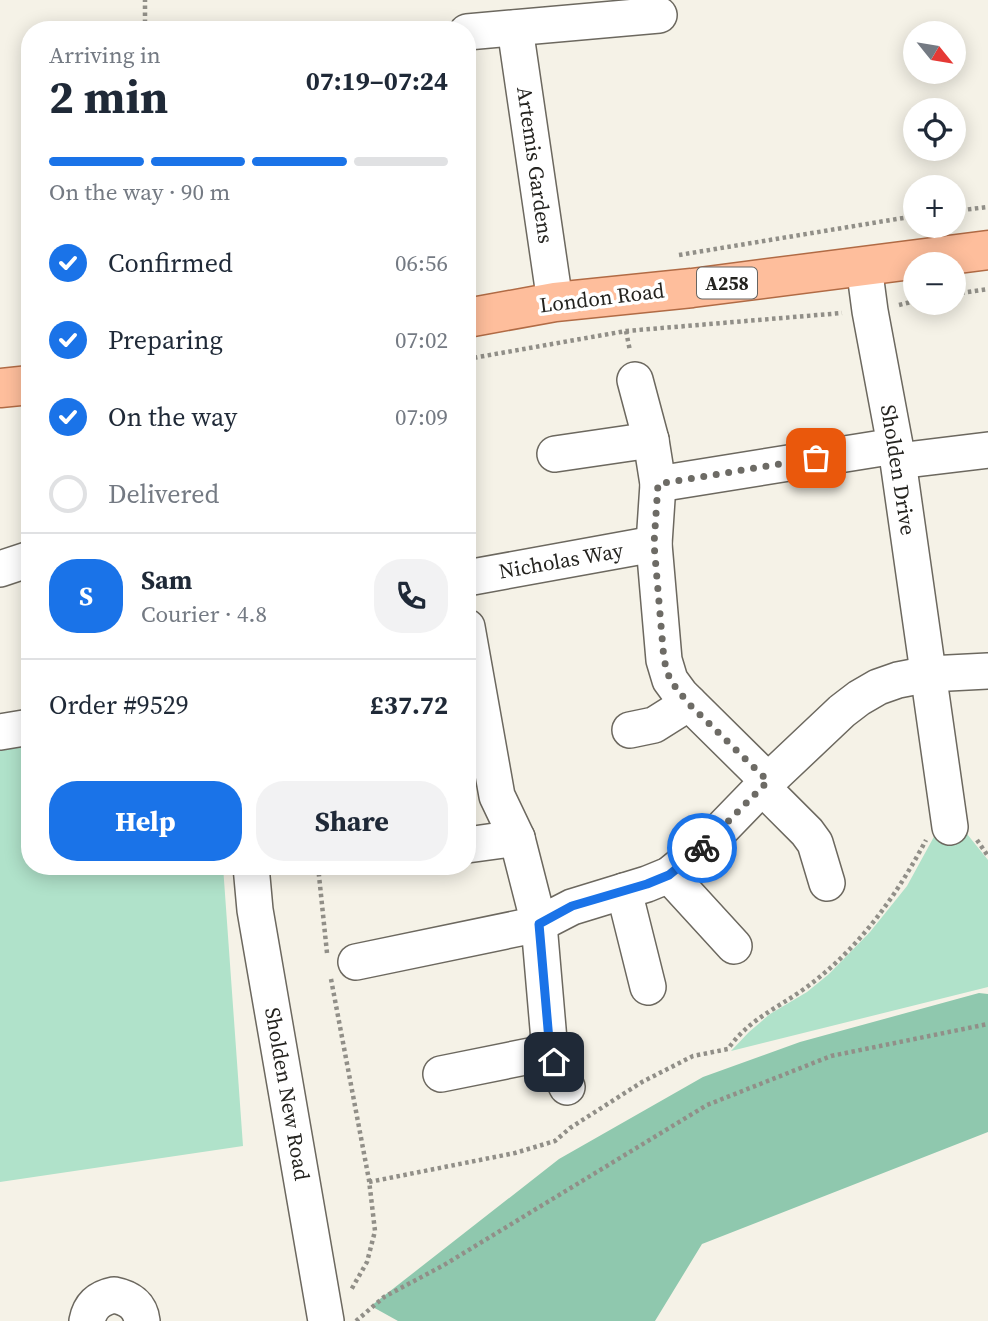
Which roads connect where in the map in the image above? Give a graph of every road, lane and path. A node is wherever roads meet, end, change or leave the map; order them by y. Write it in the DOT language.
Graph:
graph roads {
  1 [pos="145,0"];
  2 [pos="659,15"];
  3 [pos="145,21"];
  4 [pos="515,28"];
  5 [pos="476,31"];
  6 [pos="988,207"];
  7 [pos="966,210"];
  8 [pos="903,218"];
  9 [pos="988,250"];
  10 [pos="667,258"];
  11 [pos="864,266"];
  12 [pos="988,289"];
  13 [pos="966,292"];
  14 [pos="555,302"];
  15 [pos="903,304"];
  16 [pos="870,311"];
  17 [pos="476,316"];
  18 [pos="476,357"];
  19 [pos="635,380"];
  20 [pos="21,386"];
  21 [pos="0,388"];
  22 [pos="651,440"];
  23 [pos="988,450"];
  24 [pos="897,453"];
  25 [pos="555,454"];
  26 [pos="658,484"];
  27 [pos="654,544"];
  28 [pos="21,562"];
  29 [pos="0,569"];
  30 [pos="476,576"];
  31 [pos="988,671"];
  32 [pos="929,674"];
  33 [pos="688,703"];
  34 [pos="476,725"];
  35 [pos="21,728"];
  36 [pos="629,730"];
  37 [pos="0,732"];
  38 [pos="765,784"];
  39 [pos="950,827"];
  40 [pos="517,838"];
  41 [pos="476,844"];
  42 [pos="252,875"];
  43 [pos="320,875"];
  44 [pos="669,875"];
  45 [pos="827,883"];
  46 [pos="624,891"];
  47 [pos="539,924"];
  48 [pos="734,946"];
  49 [pos="338,968"];
  50 [pos="648,987"];
  51 [pos="988,1024"];
  52 [pos="550,1052"];
  53 [pos="441,1074"];
  54 [pos="567,1087"];
  55 [pos="369,1182"];
  56 [pos="336,1309"];
  57 [pos="87,1321"];
  58 [pos="142,1321"];
  59 [pos="356,1321"];
  1 -- 3 [label="path"];
  2 -- 4 [label="street"];
  4 -- 5 [label="street"];
  4 -- 14 [label="street, Artemis Gardens"];
  6 -- 7 [label="path"];
  8 -- 10 [label="path"];
  9 -- 11 [label="main road, London Road / A258"];
  11 -- 14 [label="main road, London Road / A258"];
  11 -- 16 [label="street, Sholden Drive"];
  12 -- 13 [label="path"];
  14 -- 17 [label="main road, London Road / A258"];
  15 -- 16 [label="path"];
  16 -- 18 [label="path"];
  16 -- 24 [label="street, Sholden Drive"];
  19 -- 22 [label="street"];
  20 -- 21 [label="main road"];
  22 -- 25 [label="street"];
  22 -- 26 [label="street"];
  23 -- 24 [label="street"];
  24 -- 26 [label="street"];
  24 -- 32 [label="street, Sholden Drive"];
  26 -- 27 [label="street"];
  27 -- 30 [label="street, Nicholas Way"];
  27 -- 33 [label="street"];
  28 -- 29 [label="street"];
  31 -- 32 [label="street"];
  32 -- 38 [label="street"];
  32 -- 39 [label="street, Sholden Drive"];
  33 -- 36 [label="street"];
  33 -- 38 [label="street"];
  34 -- 40 [label="street"];
  35 -- 37 [label="street"];
  38 -- 44 [label="street"];
  38 -- 45 [label="street"];
  39 -- 55 [label="path"];
  40 -- 41 [label="street"];
  40 -- 47 [label="street"];
  42 -- 56 [label="street, Sholden New Road"];
  43 -- 49 [label="path"];
  44 -- 46 [label="street"];
  44 -- 48 [label="street"];
  46 -- 47 [label="street"];
  46 -- 50 [label="street"];
  47 -- 49 [label="street"];
  47 -- 52 [label="street"];
  49 -- 55 [label="path"];
  51 -- 59 [label="path"];
  52 -- 53 [label="street"];
  52 -- 54 [label="street"];
  55 -- 56 [label="path"];
  57 -- 58 [label="street"];
}
